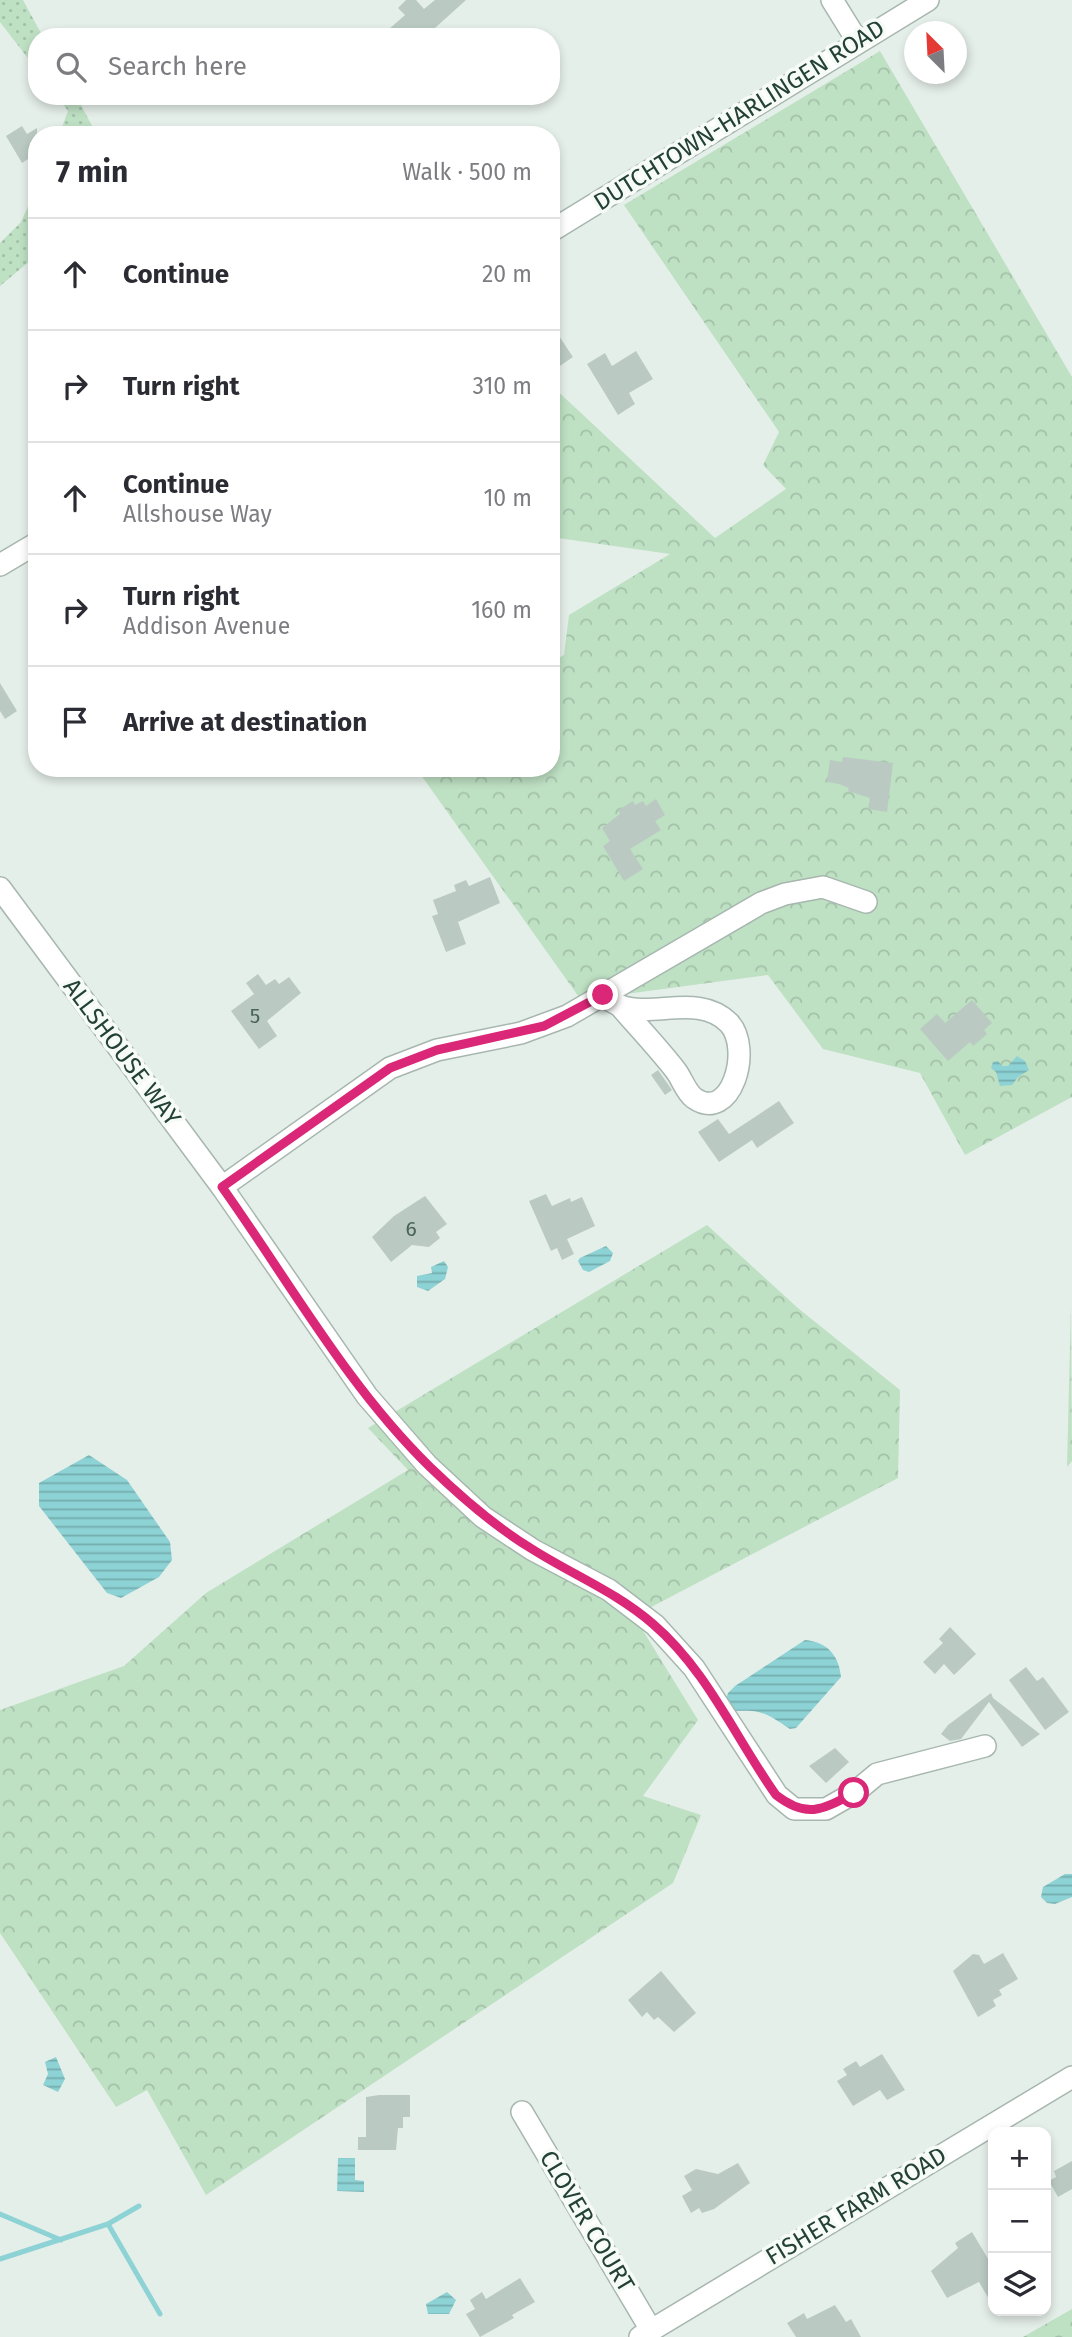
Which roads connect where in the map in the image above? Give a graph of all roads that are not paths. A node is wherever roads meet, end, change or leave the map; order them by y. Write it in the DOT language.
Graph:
graph roads {
  1 [pos="832,0"];
  2 [pos="928,0"];
  3 [pos="858,43"];
  4 [pos="560,225"];
  5 [pos="28,548"];
  6 [pos="0,565"];
  7 [pos="0,888"];
  8 [pos="866,902"];
  9 [pos="612,1001"];
  10 [pos="222,1187"];
  11 [pos="985,1746"];
  12 [pos="1072,2077"];
  13 [pos="522,2112"];
  14 [pos="646,2334"];
  1 -- 3 [label="street"];
  2 -- 3 [label="street, DUTCHTOWN-HARLINGEN ROAD"];
  3 -- 4 [label="street, DUTCHTOWN-HARLINGEN ROAD"];
  5 -- 6 [label="street"];
  7 -- 10 [label="street, ALLSHOUSE WAY"];
  8 -- 9 [label="street"];
  9 -- 9 [label="street"];
  9 -- 10 [label="street"];
  10 -- 11 [label="street, ALLSHOUSE WAY"];
  12 -- 14 [label="street, FISHER FARM ROAD"];
  13 -- 14 [label="street, CLOVER COURT"];
}
